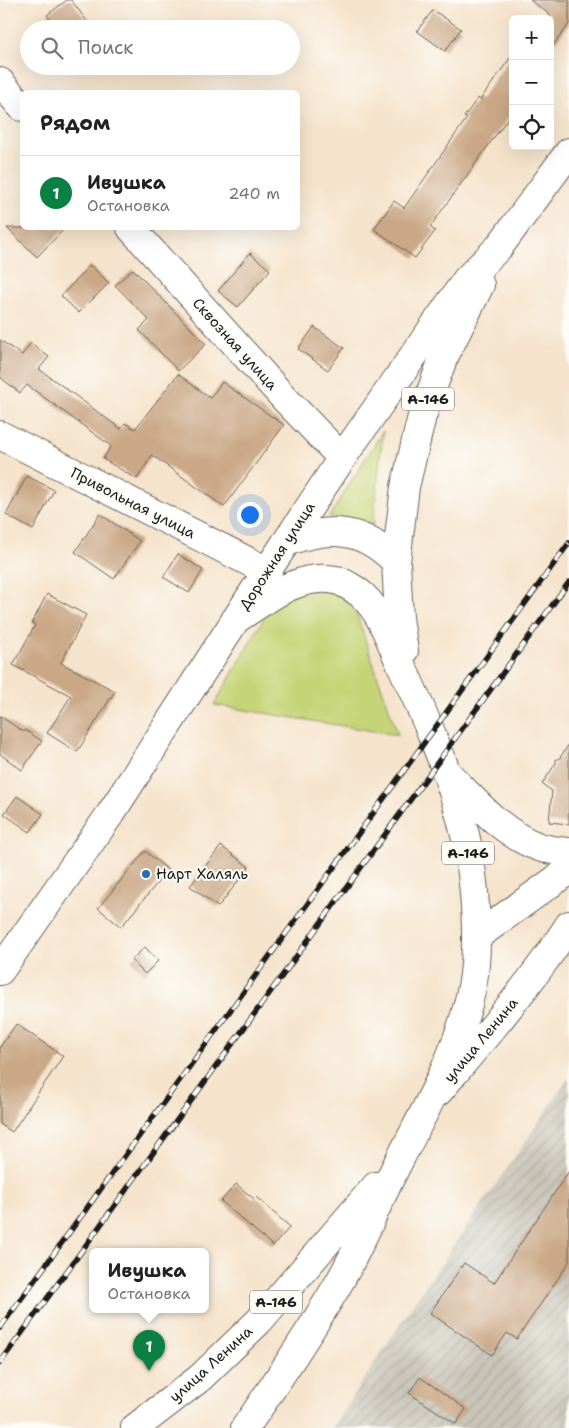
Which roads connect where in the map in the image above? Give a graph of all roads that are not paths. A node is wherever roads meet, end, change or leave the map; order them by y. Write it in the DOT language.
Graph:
graph roads {
  1 [pos="0,82"];
  2 [pos="20,105"];
  3 [pos="569,152"];
  4 [pos="133,230"];
  5 [pos="499,247"];
  6 [pos="443,359"];
  7 [pos="0,435"];
  8 [pos="342,458"];
  9 [pos="286,542"];
  10 [pos="396,562"];
  11 [pos="267,571"];
  12 [pos="236,620"];
  13 [pos="408,679"];
  14 [pos="446,772"];
  15 [pos="569,852"];
  16 [pos="569,870"];
  17 [pos="569,925"];
  18 [pos="476,936"];
  19 [pos="0,971"];
  20 [pos="432,1099"];
  21 [pos="400,1158"];
  22 [pos="135,1428"];
  23 [pos="245,1428"];
  1 -- 2 [label="main road"];
  3 -- 5 [label="main road, Дорожная улица / А-146"];
  4 -- 8 [label="main road, Сквозная улица"];
  5 -- 6 [label="main road, А-146"];
  5 -- 8 [label="main road, Дорожная улица"];
  6 -- 8 [label="main road"];
  6 -- 10 [label="main road, А-146"];
  7 -- 11 [label="main road, Привольная улица"];
  8 -- 9 [label="main road, Дорожная улица"];
  9 -- 10 [label="main road"];
  9 -- 11 [label="main road, Дорожная улица"];
  10 -- 13 [label="main road, А-146"];
  11 -- 12 [label="main road, Дорожная улица"];
  12 -- 13 [label="main road"];
  12 -- 19 [label="main road, Дорожная улица"];
  13 -- 14 [label="main road, А-146"];
  14 -- 15 [label="main road"];
  14 -- 18 [label="main road, А-146"];
  16 -- 18 [label="main road"];
  17 -- 20 [label="main road, улица Ленина"];
  18 -- 20 [label="main road, А-146"];
  20 -- 21 [label="main road, улица Ленина / А-146"];
  21 -- 22 [label="main road, улица Ленина / А-146"];
  21 -- 23 [label="main road, улица Ленина / А-146"];
}
